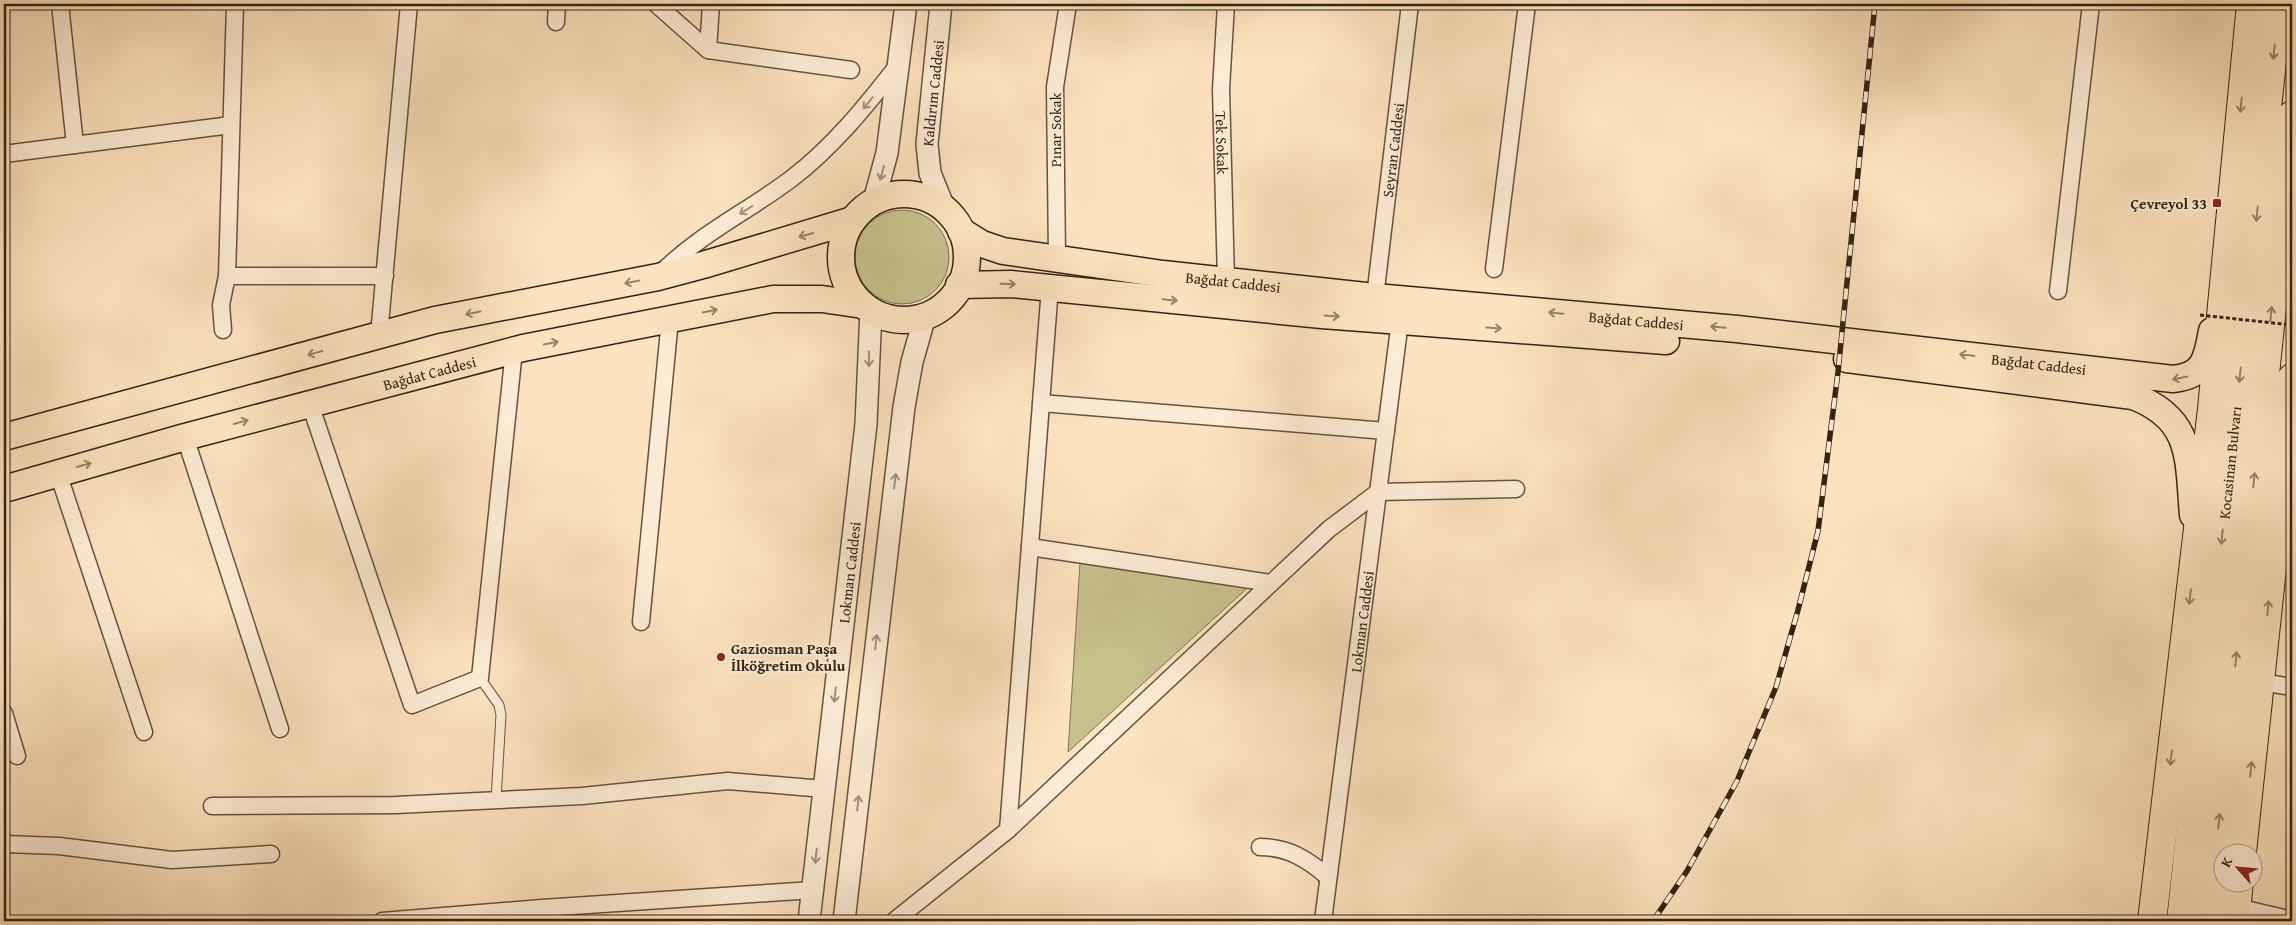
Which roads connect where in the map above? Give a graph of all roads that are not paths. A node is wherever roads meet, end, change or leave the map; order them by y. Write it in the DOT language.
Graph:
graph roads {
  1 [pos="60,4"];
  2 [pos="235,4"];
  3 [pos="409,4"];
  4 [pos="557,4"];
  5 [pos="656,4"];
  6 [pos="711,4"];
  7 [pos="906,4"];
  8 [pos="941,4"];
  9 [pos="1068,4"];
  10 [pos="1226,4"];
  11 [pos="1410,4"];
  12 [pos="1526,4"];
  13 [pos="2091,4"];
  14 [pos="2251,4"];
  15 [pos="2278,4"];
  16 [pos="556,22"];
  17 [pos="708,50"];
  18 [pos="898,65"];
  19 [pos="851,70"];
  20 [pos="2292,115"];
  21 [pos="231,125"];
  22 [pos="75,145"];
  23 [pos="4,154"];
  24 [pos="874,201"];
  25 [pos="944,208"];
  26 [pos="853,220"];
  27 [pos="961,231"];
  28 [pos="1057,258"];
  29 [pos="2226,259"];
  30 [pos="1494,268"];
  31 [pos="227,276"];
  32 [pos="384,276"];
  33 [pos="658,277"];
  34 [pos="1226,281"];
  35 [pos="960,285"];
  36 [pos="1050,287"];
  37 [pos="2058,290"];
  38 [pos="1375,297"];
  39 [pos="867,308"];
  40 [pos="925,316"];
  41 [pos="670,319"];
  42 [pos="1400,321"];
  43 [pos="223,330"];
  44 [pos="379,335"];
  45 [pos="514,350"];
  46 [pos="2292,378"];
  47 [pos="1041,402"];
  48 [pos="310,404"];
  49 [pos="2290,410"];
  50 [pos="1386,430"];
  51 [pos="4,436"];
  52 [pos="185,437"];
  53 [pos="58,473"];
  54 [pos="4,488"];
  55 [pos="1516,490"];
  56 [pos="1378,492"];
  57 [pos="2196,546"];
  58 [pos="1030,547"];
  59 [pos="1271,584"];
  60 [pos="641,622"];
  61 [pos="480,678"];
  62 [pos="2260,682"];
  63 [pos="2292,687"];
  64 [pos="4,713"];
  65 [pos="280,729"];
  66 [pos="144,732"];
  67 [pos="18,756"];
  68 [pos="824,789"];
  69 [pos="496,800"];
  70 [pos="212,806"];
  71 [pos="1008,830"];
  72 [pos="2243,842"];
  73 [pos="4,844"];
  74 [pos="1260,847"];
  75 [pos="271,854"];
  76 [pos="1328,877"];
  77 [pos="813,890"];
  78 [pos="2237,904"];
  79 [pos="2292,920"];
  80 [pos="382,921"];
  81 [pos="809,921"];
  82 [pos="844,921"];
  83 [pos="894,921"];
  84 [pos="1323,921"];
  85 [pos="2152,921"];
  86 [pos="2181,921"];
  87 [pos="2208,921"];
  1 -- 22 [label="street"];
  2 -- 21 [label="street"];
  3 -- 32 [label="street"];
  4 -- 16 [label="street"];
  5 -- 17 [label="street"];
  6 -- 17 [label="street"];
  7 -- 18 [label="street"];
  8 -- 25 [label="street, Kaldırım Caddesi"];
  9 -- 28 [label="street, Pınar Sokak"];
  10 -- 34 [label="street, Tek Sokak"];
  11 -- 38 [label="street, Seyran Caddesi"];
  12 -- 30 [label="street"];
  13 -- 37 [label="street"];
  14 -- 29 [label="highway, one-way"];
  15 -- 86 [label="highway, Kocasinan Bulvarı, one-way"];
  17 -- 19 [label="street"];
  18 -- 24 [label="street, one-way"];
  18 -- 33 [label="street, one-way"];
  87 -- 20 [label="highway, Kocasinan Bulvarı, one-way"];
  21 -- 22 [label="street"];
  21 -- 31 [label="street"];
  22 -- 23 [label="street"];
  24 -- 25 [label="main road"];
  24 -- 26 [label="main road"];
  25 -- 27 [label="main road"];
  26 -- 33 [label="main road, one-way"];
  26 -- 39 [label="main road"];
  27 -- 28 [label="main road, Bağdat Caddesi"];
  27 -- 35 [label="main road"];
  28 -- 34 [label="main road, Bağdat Caddesi"];
  29 -- 38 [label="main road, Bağdat Caddesi, one-way"];
  29 -- 57 [label="highway"];
  31 -- 32 [label="street"];
  31 -- 43 [label="street"];
  32 -- 44 [label="street"];
  33 -- 44 [label="main road, one-way"];
  34 -- 38 [label="main road, Bağdat Caddesi"];
  35 -- 36 [label="main road, Bağdat Caddesi, one-way"];
  35 -- 40 [label="main road"];
  36 -- 42 [label="main road, Bağdat Caddesi, one-way"];
  36 -- 47 [label="street"];
  39 -- 40 [label="main road"];
  41 -- 39 [label="main road, Bağdat Caddesi, one-way"];
  39 -- 68 [label="street, Lokman Caddesi, one-way"];
  82 -- 40 [label="street, one-way"];
  45 -- 41 [label="main road, Bağdat Caddesi, one-way"];
  41 -- 60 [label="street"];
  42 -- 50 [label="street, Lokman Caddesi"];
  42 -- 57 [label="main road, Bağdat Caddesi, one-way"];
  44 -- 51 [label="main road, one-way"];
  45 -- 48 [label="main road, Bağdat Caddesi"];
  45 -- 61 [label="street"];
  46 -- 49 [label="highway"];
  47 -- 50 [label="street"];
  47 -- 58 [label="street"];
  52 -- 48 [label="main road, Bağdat Caddesi, one-way"];
  48 -- 61 [label="street"];
  62 -- 49 [label="highway, one-way"];
  50 -- 56 [label="street, Lokman Caddesi"];
  53 -- 52 [label="main road, Bağdat Caddesi, one-way"];
  52 -- 65 [label="street"];
  53 -- 54 [label="main road, Bağdat Caddesi"];
  53 -- 66 [label="street"];
  55 -- 56 [label="street"];
  56 -- 59 [label="street"];
  56 -- 76 [label="street, Lokman Caddesi"];
  57 -- 85 [label="highway, one-way"];
  58 -- 59 [label="street"];
  58 -- 71 [label="street"];
  59 -- 71 [label="street"];
  61 -- 69 [label="lane"];
  62 -- 63 [label="street"];
  72 -- 62 [label="highway, one-way"];
  64 -- 67 [label="street"];
  68 -- 69 [label="street"];
  68 -- 77 [label="street, Lokman Caddesi, one-way"];
  69 -- 70 [label="street"];
  71 -- 83 [label="street"];
  73 -- 75 [label="street"];
  74 -- 76 [label="street"];
  76 -- 84 [label="street, Lokman Caddesi"];
  77 -- 80 [label="street"];
  77 -- 81 [label="street, Lokman Caddesi"];
  78 -- 79 [label="street"];
}
